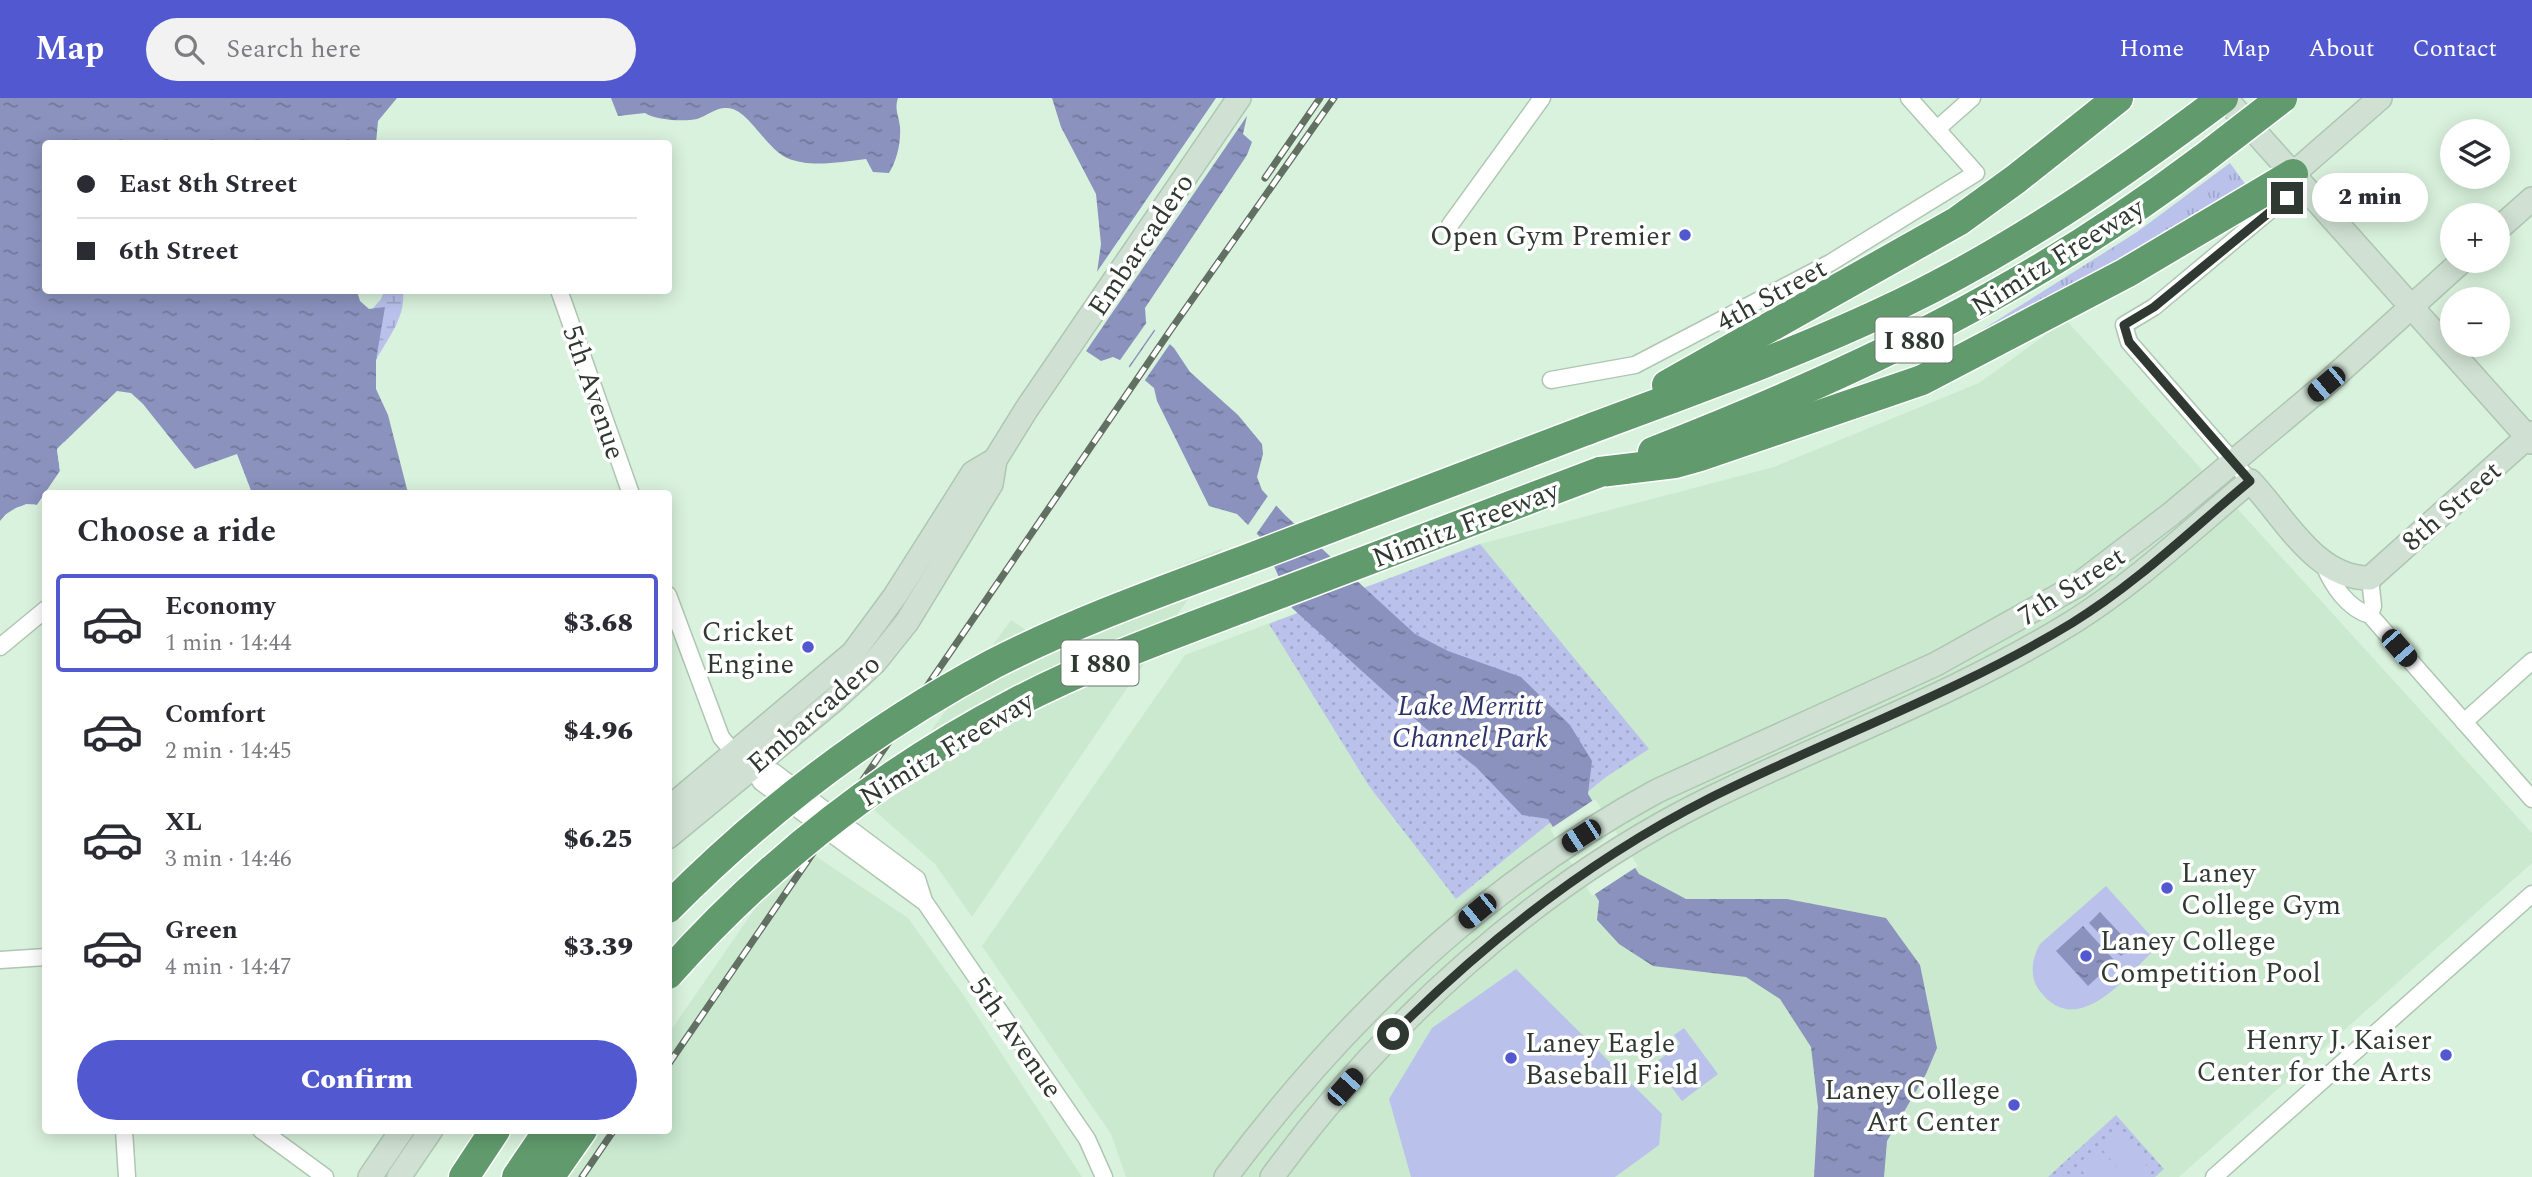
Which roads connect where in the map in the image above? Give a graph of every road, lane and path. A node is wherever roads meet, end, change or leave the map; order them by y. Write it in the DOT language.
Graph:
graph roads {
  1 [pos="1240,98"];
  2 [pos="1542,98"];
  3 [pos="1909,98"];
  4 [pos="1972,98"];
  5 [pos="2118,98"];
  6 [pos="2224,98"];
  7 [pos="2282,98"];
  8 [pos="2380,98"];
  9 [pos="1937,129"];
  10 [pos="2299,181"];
  11 [pos="2532,199"];
  12 [pos="2510,218"];
  13 [pos="1450,225"];
  14 [pos="2449,273"];
  15 [pos="560,294"];
  16 [pos="2411,307"];
  17 [pos="1551,380"];
  18 [pos="2326,384"];
  19 [pos="1584,431"];
  20 [pos="2531,437"];
  21 [pos="995,460"];
  22 [pos="2231,462"];
  23 [pos="1600,472"];
  24 [pos="2255,486"];
  25 [pos="630,490"];
  26 [pos="2324,565"];
  27 [pos="2370,578"];
  28 [pos="672,606"];
  29 [pos="42,612"];
  30 [pos="2370,615"];
  31 [pos="0,647"];
  32 [pos="2532,661"];
  33 [pos="2464,722"];
  34 [pos="734,752"];
  35 [pos="753,766"];
  36 [pos="2532,799"];
  37 [pos="672,806"];
  38 [pos="672,834"];
  39 [pos="2532,894"];
  40 [pos="672,904"];
  41 [pos="42,957"];
  42 [pos="0,960"];
  43 [pos="672,970"];
  44 [pos="124,1134"];
  45 [pos="266,1134"];
  46 [pos="399,1134"];
  47 [pos="428,1134"];
  48 [pos="492,1134"];
  49 [pos="546,1134"];
  50 [pos="579,1134"];
  51 [pos="127,1177"];
  52 [pos="325,1177"];
  53 [pos="370,1177"];
  54 [pos="399,1177"];
  55 [pos="464,1177"];
  56 [pos="517,1177"];
  57 [pos="549,1177"];
  58 [pos="1104,1177"];
  59 [pos="1226,1177"];
  60 [pos="1272,1177"];
  61 [pos="2214,1177"];
  1 -- 21 [label="main road, Embarcadero"];
  2 -- 13 [label="street"];
  3 -- 9 [label="street"];
  4 -- 9 [label="street"];
  5 -- 19 [label="highway"];
  6 -- 10 [label="main road"];
  6 -- 19 [label="highway, Nimitz Freeway / I 880"];
  7 -- 23 [label="highway, Nimitz Freeway / I 880, bridge"];
  8 -- 10 [label="main road"];
  9 -- 17 [label="street, 4th Street"];
  10 -- 16 [label="main road"];
  10 -- 22 [label="street"];
  10 -- 23 [label="highway"];
  11 -- 12 [label="main road"];
  14 -- 16 [label="main road, 7th Street"];
  15 -- 25 [label="street, 5th Avenue"];
  16 -- 18 [label="main road, 7th Street"];
  16 -- 20 [label="main road"];
  18 -- 22 [label="main road, 7th Street"];
  18 -- 24 [label="main road"];
  19 -- 40 [label="highway, Nimitz Freeway / I 880, bridge"];
  20 -- 27 [label="main road, 8th Street"];
  21 -- 34 [label="main road, Embarcadero"];
  21 -- 35 [label="main road, Embarcadero"];
  22 -- 24 [label="street"];
  22 -- 59 [label="main road, 7th Street"];
  23 -- 43 [label="highway, Nimitz Freeway / I 880, bridge"];
  24 -- 26 [label="main road"];
  24 -- 60 [label="main road, 7th Street"];
  26 -- 27 [label="main road"];
  26 -- 30 [label="street"];
  27 -- 30 [label="street"];
  28 -- 34 [label="street, 5th Avenue"];
  29 -- 31 [label="street"];
  30 -- 33 [label="street"];
  32 -- 33 [label="street"];
  33 -- 36 [label="street"];
  34 -- 35 [label="street, 5th Avenue"];
  34 -- 37 [label="main road, Embarcadero"];
  35 -- 38 [label="main road, Embarcadero"];
  35 -- 58 [label="street, 5th Avenue"];
  39 -- 61 [label="street"];
  41 -- 42 [label="street"];
  44 -- 51 [label="street"];
  45 -- 52 [label="street"];
  46 -- 53 [label="main road"];
  47 -- 54 [label="main road"];
  48 -- 55 [label="highway"];
  49 -- 56 [label="highway"];
  50 -- 57 [label="highway"];
}
